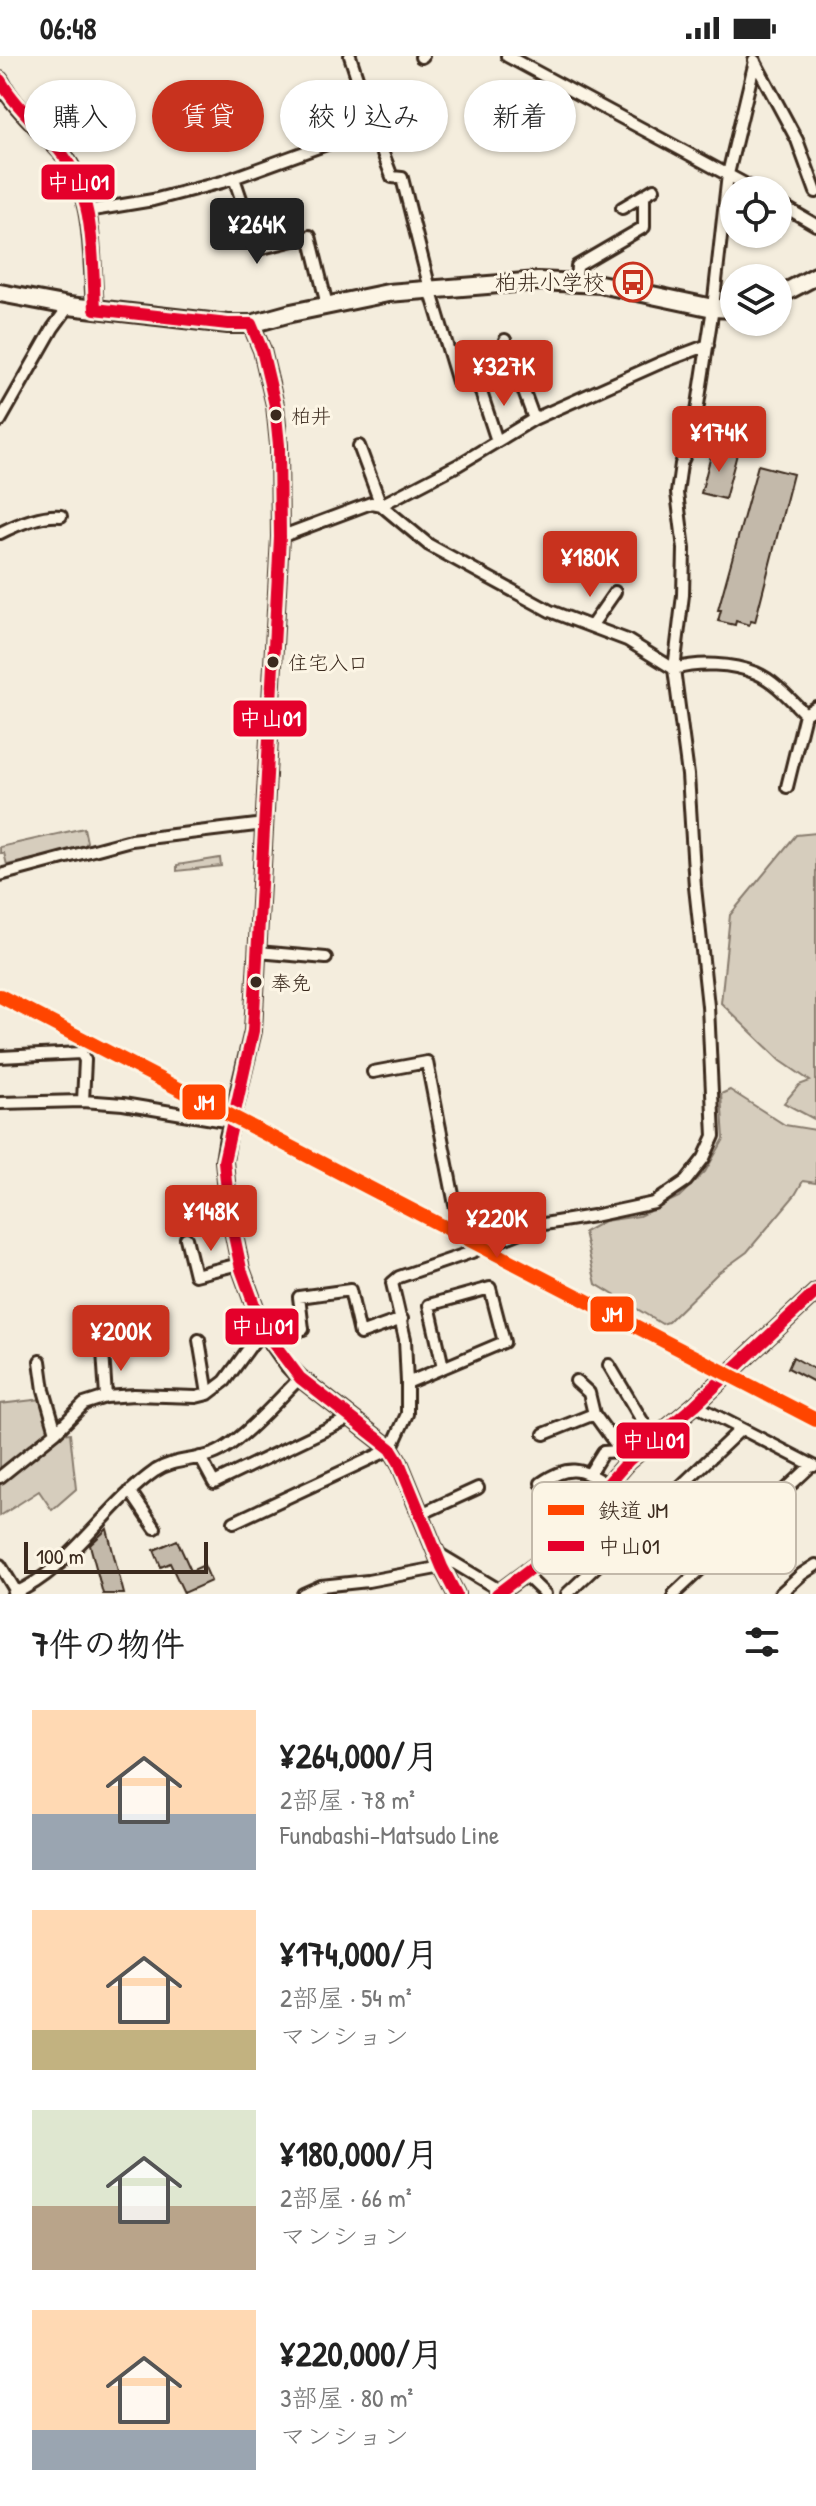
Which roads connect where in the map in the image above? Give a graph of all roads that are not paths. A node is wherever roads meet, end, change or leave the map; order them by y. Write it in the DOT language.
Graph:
graph roads {
  1 [pos="350,56"];
  2 [pos="507,56"];
  3 [pos="753,59"];
  4 [pos="0,80"];
  5 [pos="358,80"];
  6 [pos="305,152"];
  7 [pos="382,152"];
  8 [pos="728,174"];
  9 [pos="732,176"];
  10 [pos="234,178"];
  11 [pos="816,192"];
  12 [pos="622,208"];
  13 [pos="87,211"];
  14 [pos="792,211"];
  15 [pos="816,225"];
  16 [pos="816,276"];
  17 [pos="576,282"];
  18 [pos="430,289"];
  19 [pos="792,289"];
  20 [pos="0,293"];
  21 [pos="327,305"];
  22 [pos="69,306"];
  23 [pos="713,308"];
  24 [pos="720,308"];
  25 [pos="95,309"];
  26 [pos="251,324"];
  27 [pos="505,340"];
  28 [pos="708,345"];
  29 [pos="458,382"];
  30 [pos="479,386"];
  31 [pos="534,419"];
  32 [pos="0,421"];
  33 [pos="497,441"];
  34 [pos="359,446"];
  35 [pos="381,505"];
  36 [pos="61,516"];
  37 [pos="0,533"];
  38 [pos="280,537"];
  39 [pos="615,592"];
  40 [pos="592,625"];
  41 [pos="674,669"];
  42 [pos="816,707"];
  43 [pos="805,714"];
  44 [pos="787,787"];
  45 [pos="265,824"];
  46 [pos="0,875"];
  47 [pos="258,952"];
  48 [pos="326,958"];
  49 [pos="0,1057"];
  50 [pos="373,1072"];
  51 [pos="83,1101"];
  52 [pos="0,1103"];
  53 [pos="231,1122"];
  54 [pos="513,1235"];
  55 [pos="186,1238"];
  56 [pos="239,1264"];
  57 [pos="816,1292"];
  58 [pos="402,1319"];
  59 [pos="267,1335"];
  60 [pos="199,1340"];
  61 [pos="103,1351"];
  62 [pos="40,1361"];
  63 [pos="609,1365"];
  64 [pos="443,1367"];
  65 [pos="300,1378"];
  66 [pos="576,1381"];
  67 [pos="407,1383"];
  68 [pos="208,1394"];
  69 [pos="106,1397"];
  70 [pos="695,1405"];
  71 [pos="594,1414"];
  72 [pos="352,1417"];
  73 [pos="740,1430"];
  74 [pos="56,1432"];
  75 [pos="544,1434"];
  76 [pos="653,1439"];
  77 [pos="391,1449"];
  78 [pos="624,1456"];
  79 [pos="200,1457"];
  80 [pos="814,1466"];
  81 [pos="590,1473"];
  82 [pos="0,1477"];
  83 [pos="542,1482"];
  84 [pos="603,1482"];
  85 [pos="609,1482"];
  86 [pos="685,1482"];
  87 [pos="796,1482"];
  88 [pos="478,1488"];
  89 [pos="130,1491"];
  90 [pos="421,1514"];
  91 [pos="234,1522"];
  92 [pos="155,1528"];
  93 [pos="436,1552"];
  94 [pos="0,1565"];
  95 [pos="816,1565"];
  96 [pos="442,1567"];
  97 [pos="532,1568"];
  98 [pos="524,1574"];
  99 [pos="588,1574"];
  100 [pos="696,1574"];
  101 [pos="330,1590"];
  102 [pos="499,1592"];
  103 [pos="15,1594"];
  104 [pos="303,1594"];
  105 [pos="456,1594"];
  106 [pos="545,1594"];
  107 [pos="567,1594"];
  108 [pos="674,1594"];
  109 [pos="780,1594"];
  1 -- 5 [label="street"];
  2 -- 8 [label="street"];
  3 -- 8 [label="street"];
  3 -- 11 [label="street"];
  4 -- 13 [label="street"];
  6 -- 10 [label="street"];
  7 -- 18 [label="street"];
  8 -- 9 [label="street"];
  8 -- 23 [label="street"];
  10 -- 13 [label="street"];
  10 -- 21 [label="street"];
  12 -- 17 [label="street"];
  13 -- 25 [label="street"];
  14 -- 15 [label="street"];
  16 -- 19 [label="main road"];
  17 -- 18 [label="main road"];
  17 -- 23 [label="main road"];
  18 -- 21 [label="main road"];
  18 -- 29 [label="street"];
  20 -- 22 [label="main road"];
  21 -- 26 [label="main road"];
  22 -- 25 [label="main road"];
  22 -- 32 [label="street"];
  23 -- 24 [label="main road"];
  23 -- 28 [label="street"];
  25 -- 26 [label="main road"];
  26 -- 38 [label="street"];
  27 -- 31 [label="street"];
  28 -- 31 [label="street"];
  28 -- 41 [label="street"];
  30 -- 33 [label="street"];
  31 -- 33 [label="street"];
  33 -- 35 [label="street"];
  34 -- 35 [label="street"];
  35 -- 38 [label="street"];
  35 -- 40 [label="street"];
  36 -- 37 [label="street"];
  38 -- 45 [label="street"];
  39 -- 40 [label="street"];
  40 -- 41 [label="street"];
  41 -- 43 [label="street"];
  41 -- 54 [label="street"];
  42 -- 43 [label="street"];
  43 -- 44 [label="street"];
  45 -- 46 [label="street"];
  45 -- 47 [label="street"];
  47 -- 48 [label="street"];
  47 -- 53 [label="street"];
  49 -- 51 [label="street"];
  50 -- 54 [label="street"];
  51 -- 52 [label="street"];
  51 -- 53 [label="street"];
  53 -- 56 [label="street"];
  54 -- 58 [label="street"];
  55 -- 56 [label="street"];
  56 -- 59 [label="street"];
  57 -- 70 [label="street"];
  58 -- 59 [label="street"];
  58 -- 67 [label="street"];
  59 -- 65 [label="street"];
  59 -- 68 [label="street"];
  60 -- 68 [label="street"];
  61 -- 69 [label="street"];
  62 -- 74 [label="street"];
  63 -- 76 [label="street"];
  64 -- 64 [label="street"];
  64 -- 67 [label="street"];
  65 -- 72 [label="street"];
  65 -- 79 [label="street"];
  66 -- 71 [label="street"];
  67 -- 77 [label="street"];
  68 -- 69 [label="street"];
  69 -- 74 [label="street"];
  70 -- 73 [label="street"];
  70 -- 76 [label="street"];
  71 -- 75 [label="street"];
  71 -- 78 [label="street"];
  72 -- 77 [label="street"];
  72 -- 79 [label="street"];
  73 -- 80 [label="street"];
  73 -- 86 [label="street"];
  74 -- 82 [label="street"];
  76 -- 78 [label="street"];
  77 -- 90 [label="street"];
  77 -- 91 [label="street"];
  78 -- 81 [label="street"];
  78 -- 85 [label="street"];
  79 -- 89 [label="street"];
  80 -- 87 [label="street"];
  81 -- 83 [label="street"];
  81 -- 84 [label="street"];
  88 -- 90 [label="street"];
  89 -- 92 [label="street"];
  89 -- 103 [label="street"];
  90 -- 93 [label="street"];
  93 -- 96 [label="street"];
  93 -- 102 [label="street"];
  94 -- 103 [label="street"];
  95 -- 109 [label="street"];
  96 -- 101 [label="street"];
  96 -- 105 [label="street"];
  97 -- 98 [label="street"];
  98 -- 102 [label="street"];
  98 -- 106 [label="street"];
  99 -- 107 [label="street"];
  100 -- 108 [label="street"];
  101 -- 104 [label="street"];
}
